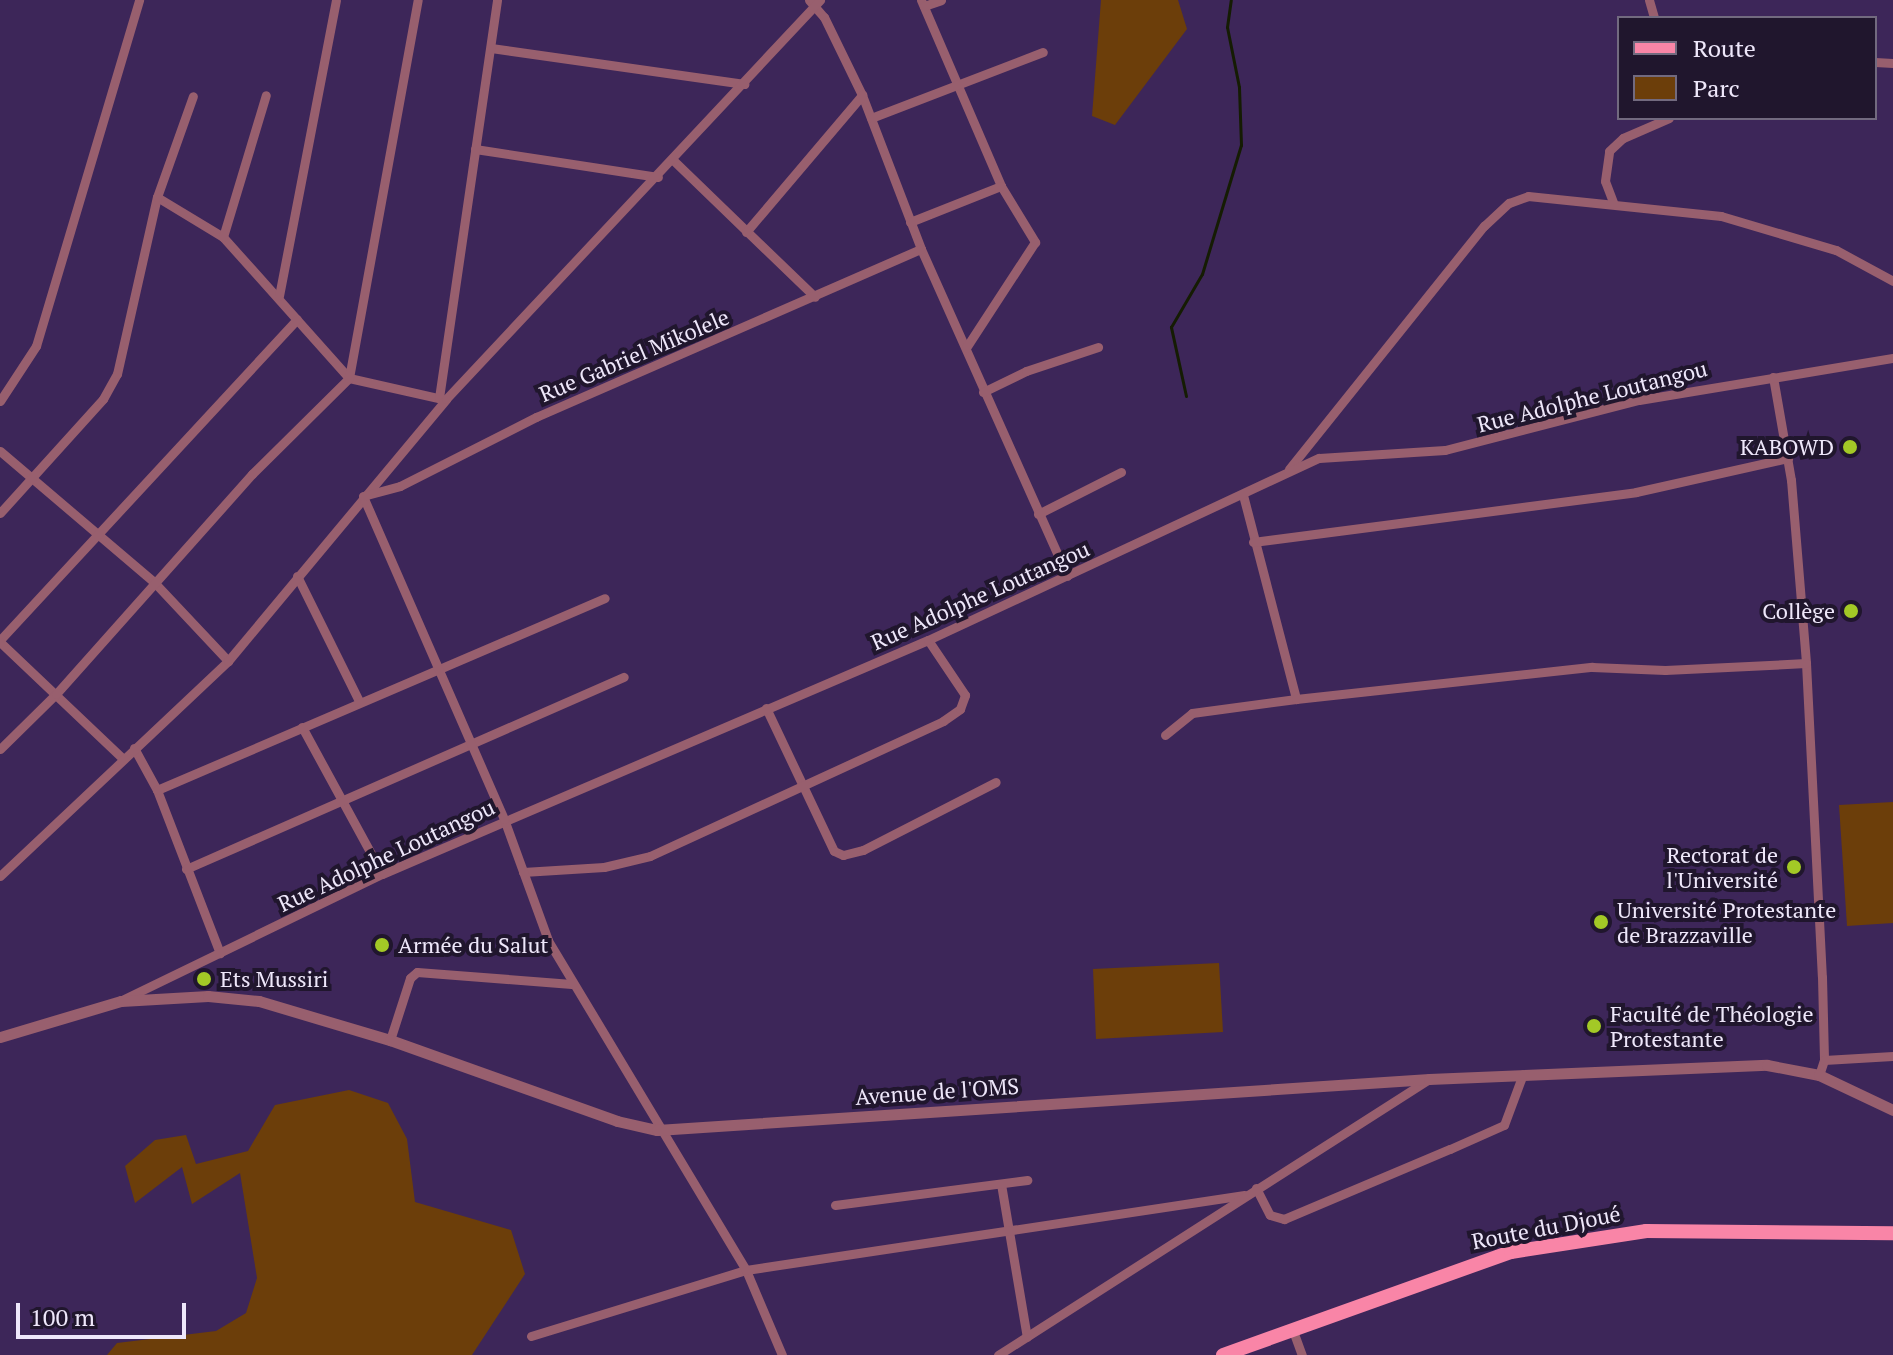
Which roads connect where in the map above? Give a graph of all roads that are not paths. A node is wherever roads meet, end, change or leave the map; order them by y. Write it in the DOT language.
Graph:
graph roads {
  1 [pos="139,0"];
  2 [pos="336,0"];
  3 [pos="418,0"];
  4 [pos="485,0"];
  5 [pos="941,0"];
  6 [pos="497,1"];
  7 [pos="815,2"];
  8 [pos="922,3"];
  9 [pos="491,48"];
  10 [pos="1043,52"];
  11 [pos="744,84"];
  12 [pos="957,85"];
  13 [pos="266,95"];
  14 [pos="862,95"];
  15 [pos="193,96"];
  16 [pos="871,118"];
  17 [pos="1664,120"];
  18 [pos="475,149"];
  19 [pos="673,160"];
  20 [pos="658,177"];
  21 [pos="1001,186"];
  22 [pos="157,197"];
  23 [pos="1613,202"];
  24 [pos="910,222"];
  25 [pos="746,232"];
  26 [pos="223,237"];
  27 [pos="921,249"];
  28 [pos="1893,281"];
  29 [pos="279,296"];
  30 [pos="815,297"];
  31 [pos="297,319"];
  32 [pos="1098,347"];
  33 [pos="966,348"];
  34 [pos="1893,358"];
  35 [pos="1773,377"];
  36 [pos="349,378"];
  37 [pos="983,392"];
  38 [pos="442,399"];
  39 [pos="0,401"];
  40 [pos="0,451"];
  41 [pos="1788,458"];
  42 [pos="1289,469"];
  43 [pos="1121,472"];
  44 [pos="34,477"];
  45 [pos="1243,495"];
  46 [pos="363,496"];
  47 [pos="0,513"];
  48 [pos="1038,514"];
  49 [pos="101,535"];
  50 [pos="1253,542"];
  51 [pos="297,576"];
  52 [pos="1067,576"];
  53 [pos="153,581"];
  54 [pos="605,598"];
  55 [pos="928,640"];
  56 [pos="0,641"];
  57 [pos="228,661"];
  58 [pos="1806,663"];
  59 [pos="438,666"];
  60 [pos="624,677"];
  61 [pos="56,694"];
  62 [pos="1296,699"];
  63 [pos="359,701"];
  64 [pos="766,708"];
  65 [pos="302,727"];
  66 [pos="1165,735"];
  67 [pos="470,741"];
  68 [pos="134,748"];
  69 [pos="0,749"];
  70 [pos="121,757"];
  71 [pos="996,782"];
  72 [pos="802,787"];
  73 [pos="157,790"];
  74 [pos="342,801"];
  75 [pos="504,819"];
  76 [pos="186,869"];
  77 [pos="523,872"];
  78 [pos="382,874"];
  79 [pos="0,876"];
  80 [pos="220,953"];
  81 [pos="572,984"];
  82 [pos="121,1001"];
  83 [pos="0,1037"];
  84 [pos="390,1040"];
  85 [pos="1893,1056"];
  86 [pos="1824,1060"];
  87 [pos="1523,1074"];
  88 [pos="1819,1075"];
  89 [pos="1429,1079"];
  90 [pos="1893,1110"];
  91 [pos="657,1130"];
  92 [pos="1027,1180"];
  93 [pos="1001,1184"];
  94 [pos="1256,1188"];
  95 [pos="1244,1195"];
  96 [pos="835,1205"];
  97 [pos="1007,1229"];
  98 [pos="1893,1233"];
  99 [pos="746,1270"];
  100 [pos="1292,1328"];
  101 [pos="531,1336"];
  102 [pos="1027,1337"];
  103 [pos="782,1355"];
  104 [pos="998,1355"];
  105 [pos="1223,1355"];
  106 [pos="1302,1355"];
  1 -- 39 [label="street"];
  2 -- 29 [label="street"];
  3 -- 36 [label="street"];
  4 -- 6 [label="street"];
  5 -- 8 [label="street"];
  6 -- 9 [label="street"];
  7 -- 11 [label="street"];
  7 -- 14 [label="street"];
  8 -- 12 [label="street"];
  9 -- 11 [label="street"];
  9 -- 18 [label="street"];
  10 -- 12 [label="street"];
  11 -- 19 [label="street"];
  12 -- 16 [label="street"];
  12 -- 21 [label="street"];
  13 -- 26 [label="street"];
  14 -- 16 [label="street"];
  14 -- 25 [label="street"];
  15 -- 22 [label="street"];
  16 -- 24 [label="street"];
  17 -- 23 [label="street"];
  18 -- 20 [label="street"];
  18 -- 38 [label="street"];
  19 -- 20 [label="street"];
  19 -- 25 [label="street"];
  20 -- 38 [label="street"];
  21 -- 24 [label="street"];
  21 -- 33 [label="street"];
  22 -- 26 [label="street"];
  22 -- 44 [label="street"];
  23 -- 28 [label="street"];
  23 -- 42 [label="street"];
  24 -- 27 [label="street"];
  25 -- 30 [label="street"];
  26 -- 29 [label="street"];
  27 -- 30 [label="street, Rue Gabriel Mikolele"];
  27 -- 33 [label="street"];
  29 -- 31 [label="street"];
  30 -- 46 [label="street, Rue Gabriel Mikolele"];
  31 -- 36 [label="street"];
  31 -- 49 [label="street"];
  32 -- 37 [label="street"];
  33 -- 37 [label="street"];
  34 -- 35 [label="street, Rue Adolphe Loutangou"];
  35 -- 41 [label="street"];
  35 -- 42 [label="street, Rue Adolphe Loutangou"];
  36 -- 38 [label="street"];
  36 -- 53 [label="street"];
  37 -- 48 [label="street"];
  38 -- 46 [label="street"];
  40 -- 44 [label="street"];
  41 -- 50 [label="street"];
  41 -- 58 [label="street"];
  42 -- 45 [label="street, Rue Adolphe Loutangou"];
  43 -- 48 [label="street"];
  44 -- 47 [label="street"];
  44 -- 49 [label="street"];
  45 -- 50 [label="street"];
  45 -- 52 [label="street, Rue Adolphe Loutangou"];
  46 -- 51 [label="street"];
  46 -- 59 [label="street"];
  48 -- 52 [label="street"];
  49 -- 53 [label="street"];
  49 -- 56 [label="street"];
  50 -- 62 [label="street"];
  51 -- 57 [label="street"];
  51 -- 63 [label="street"];
  52 -- 55 [label="street, Rue Adolphe Loutangou"];
  53 -- 57 [label="street"];
  53 -- 61 [label="street"];
  54 -- 59 [label="street"];
  55 -- 64 [label="street, Rue Adolphe Loutangou"];
  55 -- 72 [label="street"];
  56 -- 61 [label="street"];
  57 -- 68 [label="street"];
  58 -- 62 [label="street"];
  58 -- 86 [label="street"];
  59 -- 63 [label="street"];
  59 -- 67 [label="street"];
  60 -- 67 [label="street"];
  61 -- 69 [label="street"];
  61 -- 70 [label="street"];
  62 -- 66 [label="street"];
  63 -- 65 [label="street"];
  64 -- 72 [label="street"];
  64 -- 75 [label="street, Rue Adolphe Loutangou"];
  65 -- 73 [label="street"];
  65 -- 74 [label="street"];
  67 -- 74 [label="street"];
  67 -- 75 [label="street"];
  68 -- 70 [label="street"];
  68 -- 73 [label="street"];
  70 -- 79 [label="street"];
  71 -- 72 [label="street"];
  72 -- 77 [label="street"];
  73 -- 76 [label="street"];
  74 -- 76 [label="street"];
  74 -- 78 [label="street"];
  75 -- 77 [label="street"];
  75 -- 78 [label="street, Rue Adolphe Loutangou"];
  76 -- 80 [label="street"];
  77 -- 81 [label="street"];
  78 -- 80 [label="street, Rue Adolphe Loutangou"];
  80 -- 82 [label="street, Rue Adolphe Loutangou"];
  81 -- 84 [label="street"];
  81 -- 91 [label="street"];
  82 -- 83 [label="street, Avenue de l'OMS"];
  82 -- 84 [label="street, Avenue de l'OMS"];
  84 -- 91 [label="street, Avenue de l'OMS"];
  85 -- 86 [label="street"];
  86 -- 88 [label="street"];
  87 -- 88 [label="street, Avenue de l'OMS"];
  87 -- 89 [label="street, Avenue de l'OMS"];
  87 -- 94 [label="street"];
  88 -- 90 [label="street, Avenue de l'OMS"];
  89 -- 91 [label="street, Avenue de l'OMS"];
  89 -- 94 [label="street"];
  91 -- 99 [label="street"];
  92 -- 93 [label="street"];
  93 -- 96 [label="street"];
  93 -- 97 [label="street"];
  94 -- 95 [label="street"];
  95 -- 97 [label="street"];
  95 -- 102 [label="street"];
  97 -- 99 [label="street"];
  97 -- 102 [label="street"];
  98 -- 100 [label="main road, Route du Djoué"];
  99 -- 101 [label="street"];
  99 -- 103 [label="street"];
  100 -- 105 [label="main road, Route du Djoué"];
  100 -- 106 [label="street"];
  102 -- 104 [label="street"];
}
